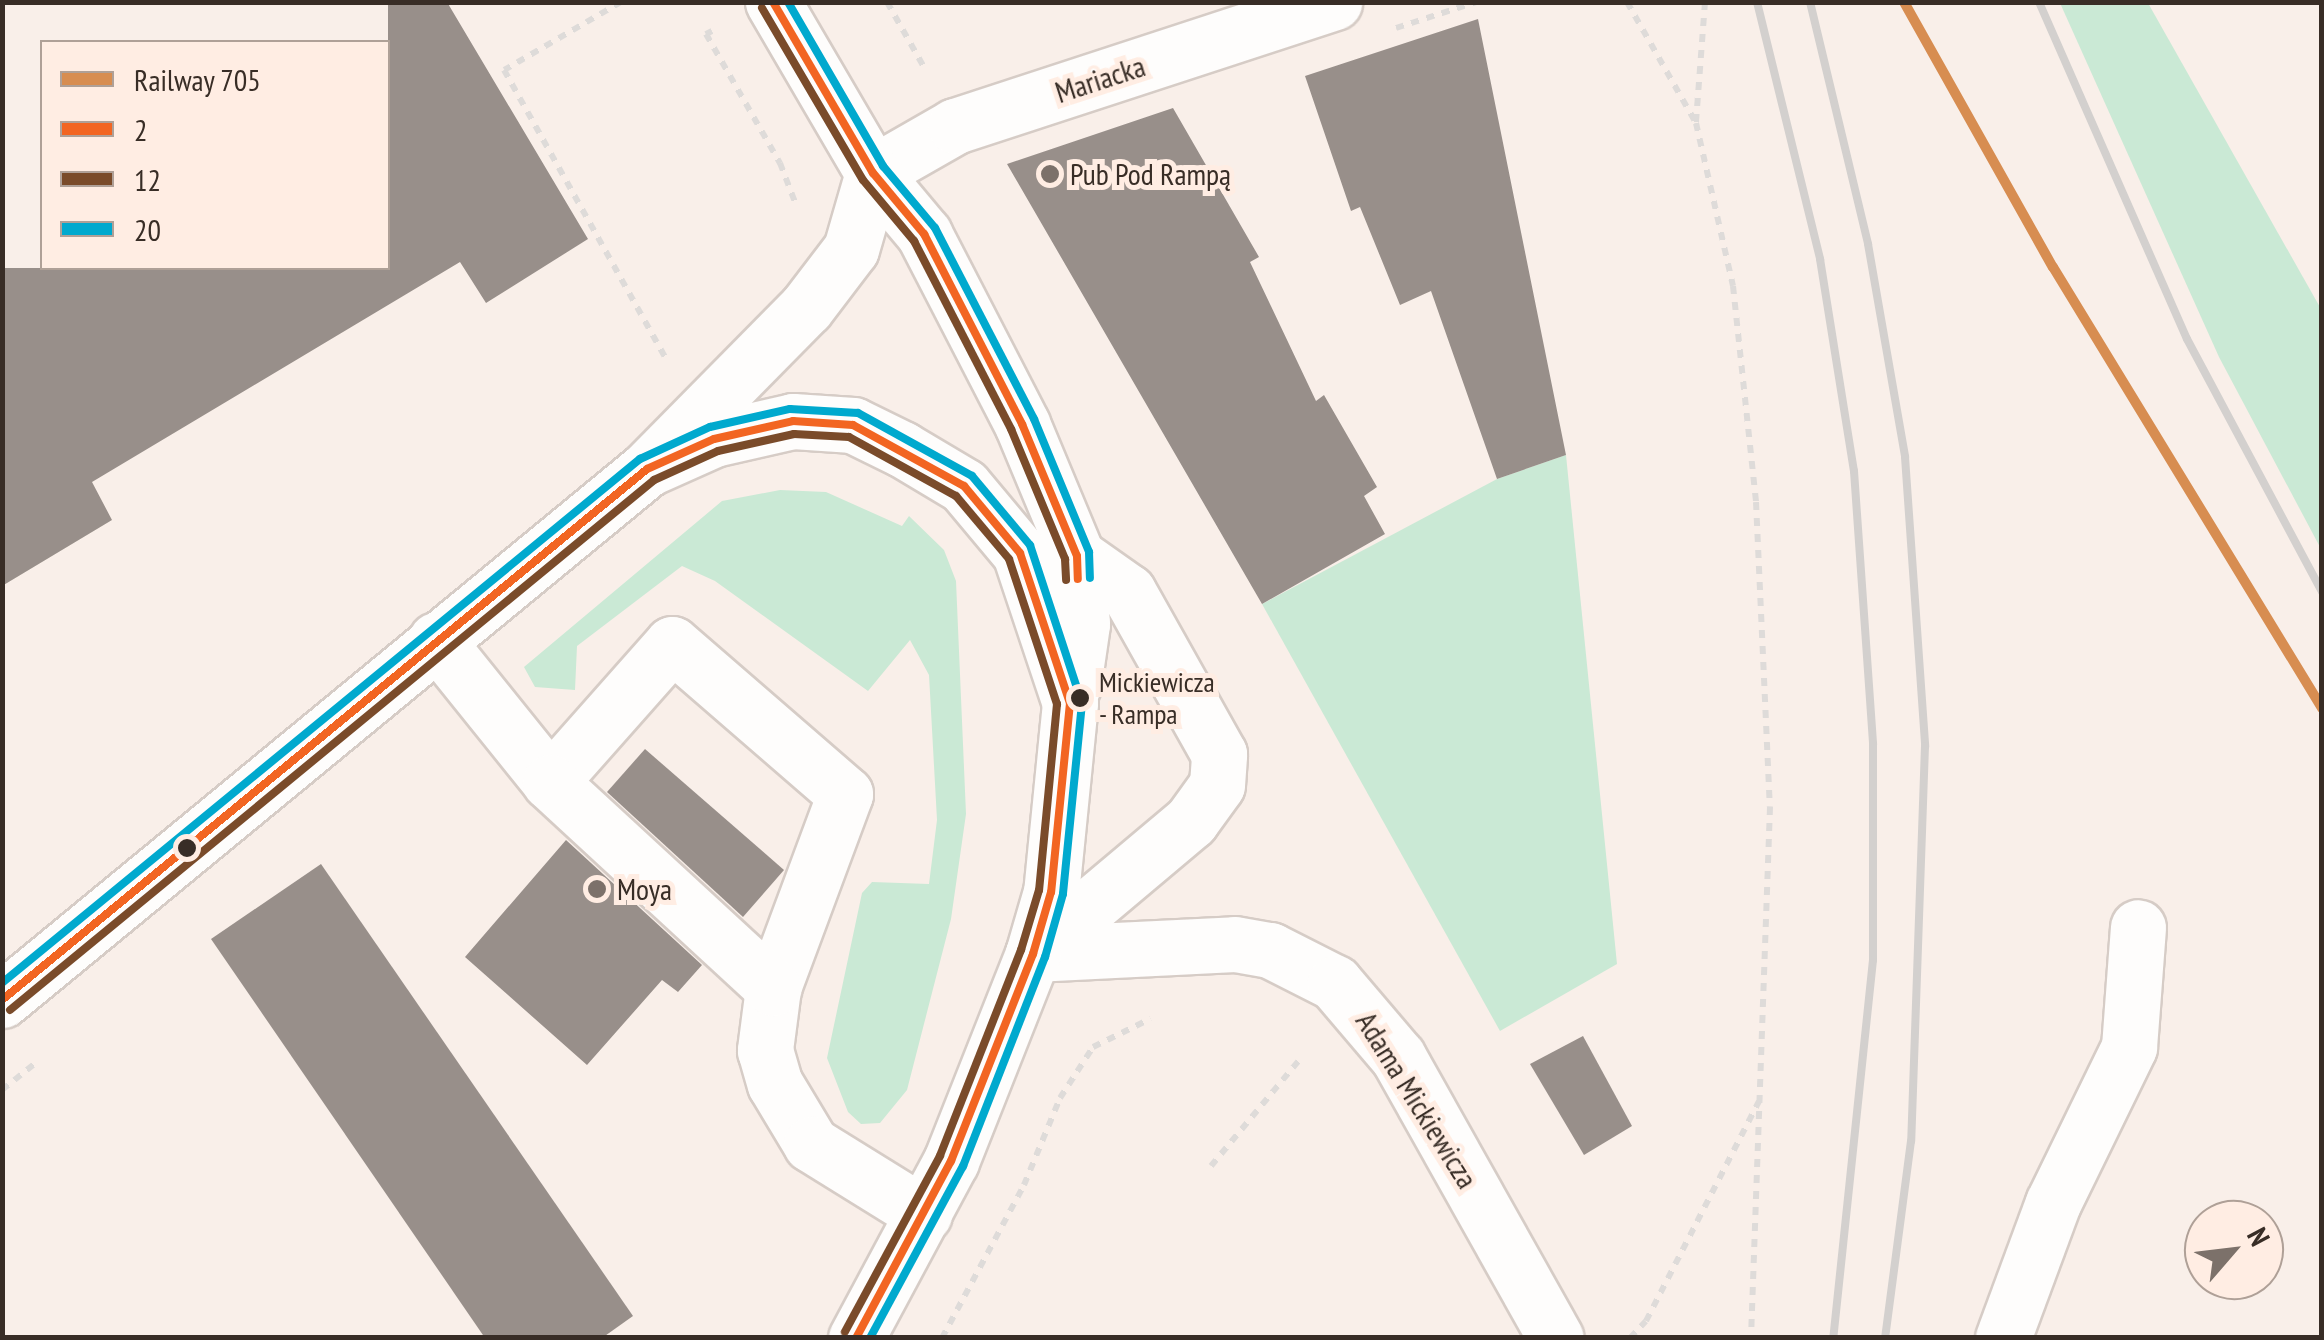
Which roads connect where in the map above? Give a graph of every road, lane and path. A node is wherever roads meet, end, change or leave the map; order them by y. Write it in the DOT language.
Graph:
graph roads {
  1 [pos="620,2"];
  2 [pos="773,2"];
  3 [pos="887,2"];
  4 [pos="1334,2"];
  5 [pos="1627,2"];
  6 [pos="1705,2"];
  7 [pos="720,26"];
  8 [pos="930,78"];
  9 [pos="1696,124"];
  10 [pos="873,173"];
  11 [pos="794,221"];
  12 [pos="674,375"];
  13 [pos="647,469"];
  14 [pos="1077,556"];
  15 [pos="436,640"];
  16 [pos="1070,704"];
  17 [pos="550,782"];
  18 [pos="2138,926"];
  19 [pos="1033,954"];
  20 [pos="774,988"];
  21 [pos="2,1000"];
  22 [pos="1164,1015"];
  23 [pos="1302,1058"];
  24 [pos="1759,1100"];
  25 [pos="1210,1166"];
  26 [pos="924,1214"];
  27 [pos="856,1338"];
  28 [pos="942,1338"];
  29 [pos="1556,1338"];
  30 [pos="1630,1338"];
  31 [pos="1751,1338"];
  32 [pos="2004,1338"];
  1 -- 12 [label="path"];
  2 -- 10 [label="main road"];
  3 -- 8 [label="path"];
  4 -- 10 [label="main road, Mariacka"];
  5 -- 9 [label="path"];
  6 -- 9 [label="path"];
  7 -- 11 [label="path"];
  9 -- 24 [label="path"];
  10 -- 13 [label="main road"];
  10 -- 14 [label="main road"];
  13 -- 15 [label="main road"];
  13 -- 16 [label="main road"];
  14 -- 16 [label="main road"];
  14 -- 19 [label="main road"];
  15 -- 17 [label="main road"];
  15 -- 21 [label="main road"];
  16 -- 19 [label="main road"];
  17 -- 20 [label="main road"];
  17 -- 20 [label="main road"];
  18 -- 32 [label="main road"];
  19 -- 26 [label="main road"];
  19 -- 29 [label="main road, Adama Mickiewicza"];
  20 -- 26 [label="main road"];
  22 -- 28 [label="path"];
  23 -- 25 [label="path"];
  24 -- 30 [label="path"];
  24 -- 31 [label="path"];
  26 -- 27 [label="main road"];
}
